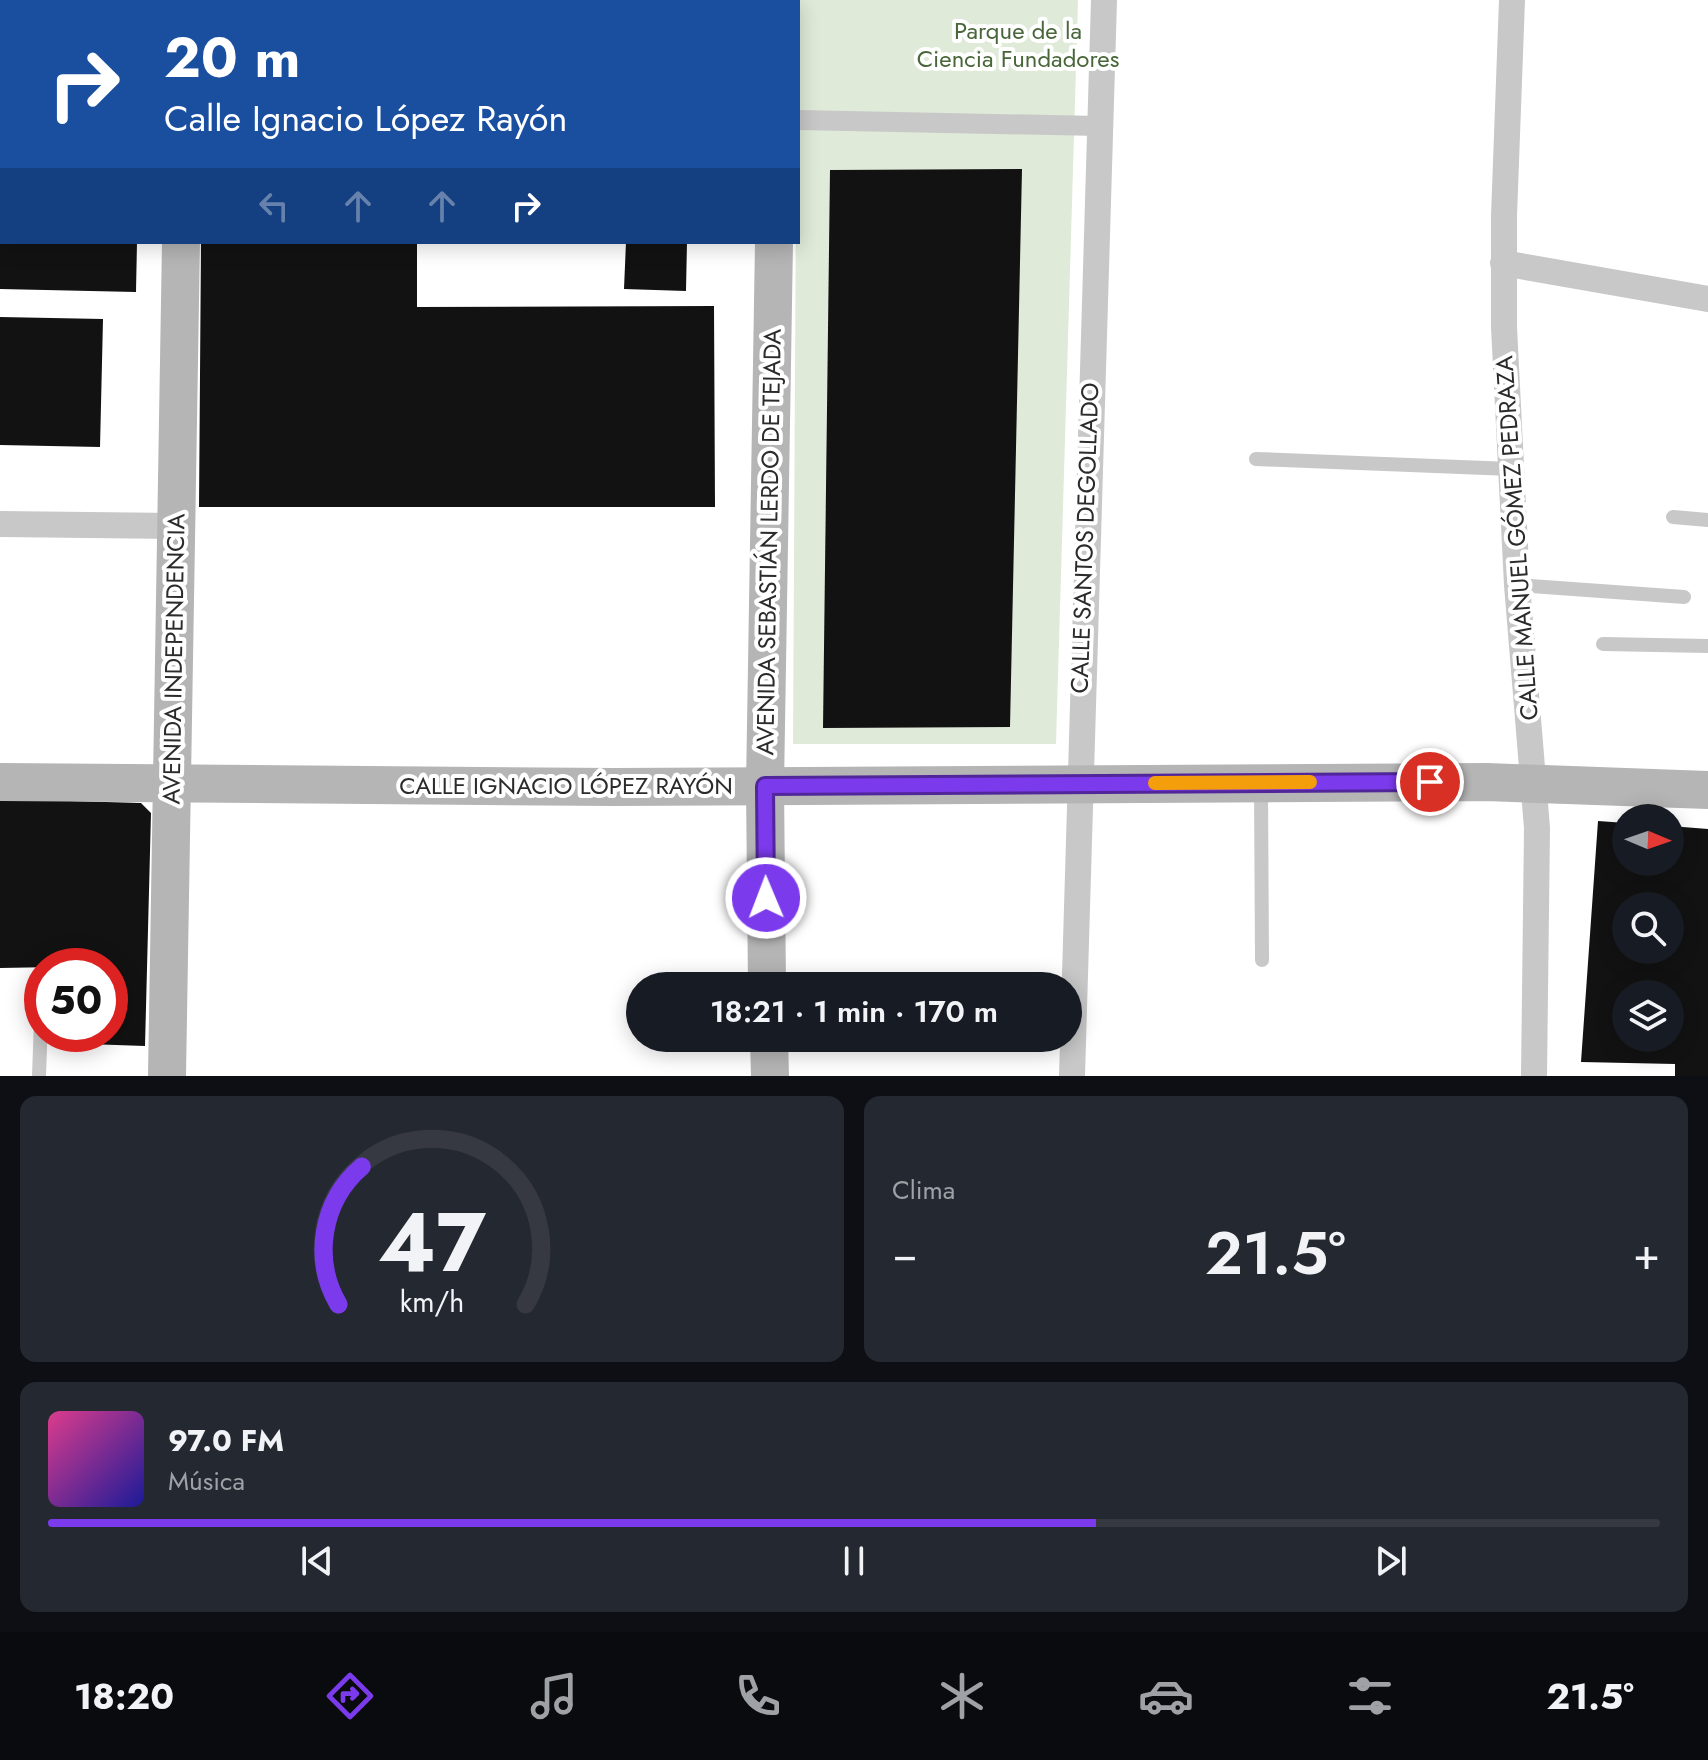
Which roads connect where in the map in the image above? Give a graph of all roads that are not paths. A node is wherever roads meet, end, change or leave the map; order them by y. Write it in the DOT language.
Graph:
graph roads {
  1 [pos="1104,0"];
  2 [pos="1512,0"];
  3 [pos="800,120"];
  4 [pos="1099,126"];
  5 [pos="181,244"];
  6 [pos="774,244"];
  7 [pos="1503,263"];
  8 [pos="1708,299"];
  9 [pos="1256,459"];
  10 [pos="1511,469"];
  11 [pos="1673,517"];
  12 [pos="1708,520"];
  13 [pos="0,524"];
  14 [pos="176,526"];
  15 [pos="1517,585"];
  16 [pos="1684,597"];
  17 [pos="1603,644"];
  18 [pos="1708,646"];
  19 [pos="0,782"];
  20 [pos="1261,782"];
  21 [pos="1534,782"];
  22 [pos="1078,783"];
  23 [pos="172,784"];
  24 [pos="765,786"];
  25 [pos="1708,790"];
  26 [pos="1262,960"];
  27 [pos="767,972"];
  28 [pos="40,1052"];
  29 [pos="769,1052"];
  30 [pos="39,1076"];
  31 [pos="167,1076"];
  32 [pos="770,1076"];
  33 [pos="1072,1076"];
  34 [pos="1534,1076"];
  1 -- 4 [label="street, CALLE SANTOS DEGOLLADO"];
  2 -- 7 [label="street, CALLE MANUEL GÓMEZ PEDRAZA"];
  3 -- 4 [label="street"];
  4 -- 22 [label="street, CALLE SANTOS DEGOLLADO"];
  5 -- 14 [label="main road, AVENIDA INDEPENDENCIA"];
  6 -- 24 [label="main road, AVENIDA SEBASTIÁN LERDO DE TEJADA"];
  7 -- 8 [label="street"];
  7 -- 10 [label="street, CALLE MANUEL GÓMEZ PEDRAZA"];
  9 -- 10 [label="lane"];
  10 -- 15 [label="street, CALLE MANUEL GÓMEZ PEDRAZA"];
  11 -- 12 [label="lane"];
  13 -- 14 [label="street"];
  14 -- 23 [label="main road, AVENIDA INDEPENDENCIA"];
  15 -- 16 [label="lane"];
  15 -- 21 [label="street, CALLE MANUEL GÓMEZ PEDRAZA"];
  17 -- 18 [label="lane"];
  19 -- 23 [label="main road, CALLE IGNACIO LÓPEZ RAYÓN"];
  20 -- 21 [label="main road, CALLE IGNACIO LÓPEZ RAYÓN"];
  20 -- 22 [label="main road, CALLE IGNACIO LÓPEZ RAYÓN"];
  20 -- 26 [label="lane"];
  21 -- 25 [label="main road, CALLE IGNACIO LÓPEZ RAYÓN"];
  21 -- 34 [label="street, CALLE MANUEL GÓMEZ PEDRAZA"];
  22 -- 24 [label="main road, CALLE IGNACIO LÓPEZ RAYÓN"];
  22 -- 33 [label="street, CALLE SANTOS DEGOLLADO"];
  23 -- 24 [label="main road, CALLE IGNACIO LÓPEZ RAYÓN"];
  23 -- 31 [label="main road, AVENIDA INDEPENDENCIA"];
  24 -- 27 [label="main road, AVENIDA SEBASTIÁN LERDO DE TEJADA"];
  28 -- 30 [label="lane"];
  29 -- 32 [label="main road"];
}
